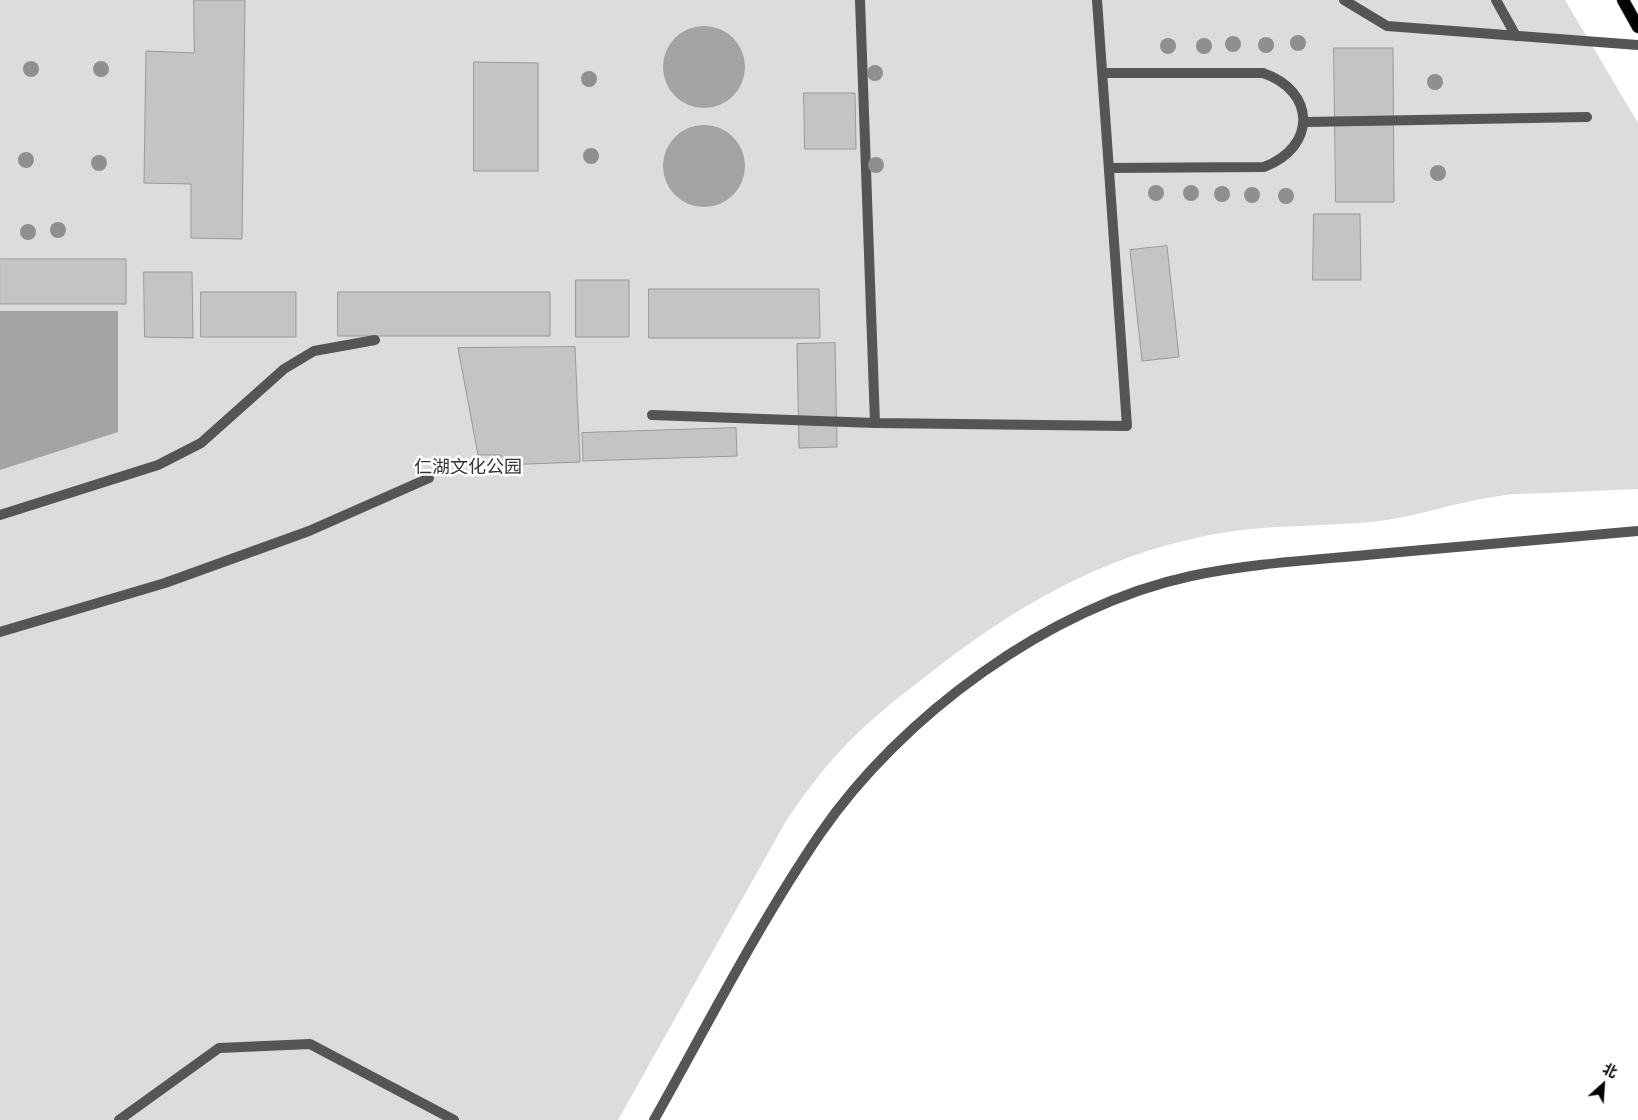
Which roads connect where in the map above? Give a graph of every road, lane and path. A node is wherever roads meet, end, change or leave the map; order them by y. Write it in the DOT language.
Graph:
graph roads {
  1 [pos="860,0"];
  2 [pos="1097,0"];
  3 [pos="1344,0"];
  4 [pos="1496,0"];
  5 [pos="1623,0"];
  6 [pos="1638,27"];
  7 [pos="1516,36"];
  8 [pos="1638,45"];
  9 [pos="1102,73"];
  10 [pos="1587,117"];
  11 [pos="1305,122"];
  12 [pos="1109,168"];
  13 [pos="375,340"];
  14 [pos="652,415"];
  15 [pos="875,423"];
  16 [pos="429,478"];
  17 [pos="0,515"];
  18 [pos="1638,531"];
  19 [pos="0,632"];
  20 [pos="119,1120"];
  21 [pos="454,1120"];
  22 [pos="654,1120"];
  1 -- 15 [label="street"];
  2 -- 9 [label="street"];
  3 -- 7 [label="street"];
  4 -- 7 [label="street"];
  5 -- 6 [label="main road"];
  7 -- 8 [label="street"];
  9 -- 11 [label="street"];
  9 -- 12 [label="street"];
  10 -- 11 [label="street"];
  11 -- 12 [label="street"];
  12 -- 15 [label="street"];
  13 -- 17 [label="street"];
  14 -- 15 [label="street"];
  16 -- 19 [label="street"];
  18 -- 22 [label="street"];
  20 -- 21 [label="street"];
}
